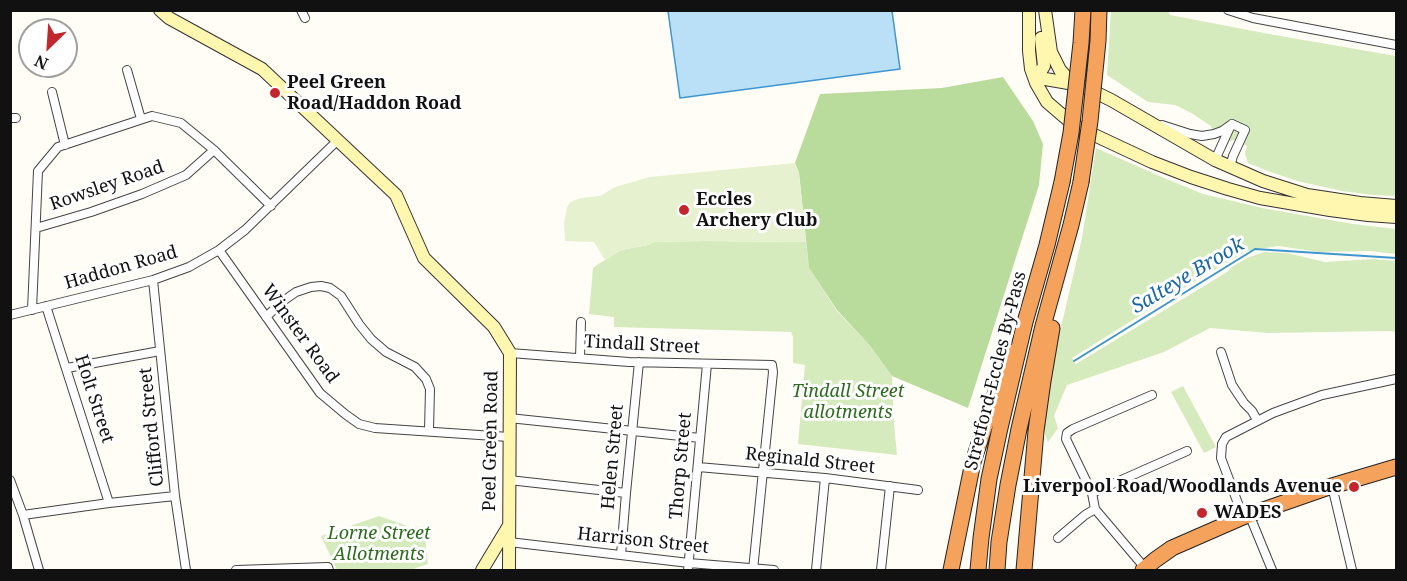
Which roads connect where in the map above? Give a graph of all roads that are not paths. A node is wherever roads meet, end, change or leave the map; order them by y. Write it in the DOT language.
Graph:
graph roads {
  1 [pos="1029,10"];
  2 [pos="1043,10"];
  3 [pos="1083,10"];
  4 [pos="1100,10"];
  5 [pos="1227,10"];
  6 [pos="168,13"];
  7 [pos="1396,45"];
  8 [pos="127,70"];
  9 [pos="1034,77"];
  10 [pos="1081,85"];
  11 [pos="52,92"];
  12 [pos="141,119"];
  13 [pos="1143,119"];
  14 [pos="1232,124"];
  15 [pos="338,140"];
  16 [pos="65,145"];
  17 [pos="214,150"];
  18 [pos="1215,160"];
  19 [pos="1230,167"];
  20 [pos="271,206"];
  21 [pos="1396,206"];
  22 [pos="1396,217"];
  23 [pos="1071,225"];
  24 [pos="36,228"];
  25 [pos="1047,245"];
  26 [pos="219,250"];
  27 [pos="153,280"];
  28 [pos="46,306"];
  29 [pos="32,310"];
  30 [pos="10,315"];
  31 [pos="266,317"];
  32 [pos="581,322"];
  33 [pos="160,351"];
  34 [pos="1221,352"];
  35 [pos="510,353"];
  36 [pos="580,358"];
  37 [pos="639,362"];
  38 [pos="706,364"];
  39 [pos="67,368"];
  40 [pos="1396,379"];
  41 [pos="1152,395"];
  42 [pos="509,418"];
  43 [pos="1257,420"];
  44 [pos="429,431"];
  45 [pos="633,431"];
  46 [pos="509,436"];
  47 [pos="700,438"];
  48 [pos="1187,451"];
  49 [pos="698,467"];
  50 [pos="1396,467"];
  51 [pos="763,473"];
  52 [pos="825,478"];
  53 [pos="10,480"];
  54 [pos="509,480"];
  55 [pos="891,486"];
  56 [pos="1332,486"];
  57 [pos="918,490"];
  58 [pos="626,493"];
  59 [pos="1092,493"];
  60 [pos="175,496"];
  61 [pos="109,503"];
  62 [pos="1095,509"];
  63 [pos="23,515"];
  64 [pos="1246,515"];
  65 [pos="508,526"];
  66 [pos="1058,538"];
  67 [pos="509,542"];
  68 [pos="621,555"];
  69 [pos="688,567"];
  70 [pos="329,569"];
  71 [pos="483,569"];
  72 [pos="753,569"];
  73 [pos="1144,569"];
  74 [pos="39,570"];
  75 [pos="186,570"];
  76 [pos="236,570"];
  77 [pos="504,570"];
  78 [pos="509,570"];
  79 [pos="774,570"];
  80 [pos="816,570"];
  81 [pos="881,570"];
  82 [pos="951,570"];
  83 [pos="978,570"];
  84 [pos="997,570"];
  85 [pos="1024,570"];
  86 [pos="1272,570"];
  87 [pos="1352,570"];
  1 -- 9 [label="street"];
  2 -- 9 [label="street"];
  2 -- 10 [label="street"];
  3 -- 25 [label="highway, Stretford-Eccles By-Pass, bridge"];
  4 -- 23 [label="highway, Stretford-Eccles By-Pass, bridge"];
  5 -- 7 [label="street"];
  6 -- 15 [label="street, Peel Green Road"];
  8 -- 12 [label="street"];
  9 -- 10 [label="street"];
  9 -- 22 [label="street"];
  10 -- 13 [label="street"];
  11 -- 16 [label="street"];
  12 -- 16 [label="street"];
  12 -- 17 [label="street"];
  13 -- 14 [label="street"];
  13 -- 18 [label="street"];
  14 -- 18 [label="street"];
  14 -- 19 [label="street"];
  15 -- 20 [label="street, Haddon Road"];
  15 -- 35 [label="street, Peel Green Road"];
  16 -- 24 [label="street"];
  17 -- 20 [label="street"];
  17 -- 24 [label="street, Rowsley Road"];
  18 -- 19 [label="street"];
  19 -- 21 [label="street"];
  20 -- 26 [label="street, Haddon Road"];
  23 -- 84 [label="highway, Stretford-Eccles By-Pass"];
  23 -- 85 [label="highway"];
  24 -- 29 [label="street"];
  25 -- 82 [label="highway"];
  25 -- 83 [label="highway, Stretford-Eccles By-Pass"];
  26 -- 27 [label="street, Haddon Road"];
  26 -- 31 [label="street, Winster Road"];
  27 -- 28 [label="street, Haddon Road"];
  27 -- 33 [label="street, Clifford Street"];
  28 -- 29 [label="street, Haddon Road"];
  28 -- 39 [label="street, Holt Street"];
  29 -- 30 [label="street, Haddon Road"];
  31 -- 44 [label="street, Winster Road"];
  31 -- 44 [label="street"];
  32 -- 36 [label="street"];
  33 -- 39 [label="street"];
  33 -- 60 [label="street, Clifford Street"];
  34 -- 43 [label="street"];
  35 -- 36 [label="street, Tindall Street"];
  35 -- 42 [label="street, Peel Green Road"];
  36 -- 37 [label="street, Tindall Street"];
  37 -- 38 [label="street, Tindall Street"];
  37 -- 45 [label="street, Helen Street"];
  38 -- 47 [label="street, Thorp Street"];
  38 -- 51 [label="street, Tindall Street"];
  39 -- 61 [label="street, Holt Street"];
  40 -- 43 [label="street"];
  41 -- 59 [label="street"];
  42 -- 45 [label="street"];
  42 -- 46 [label="street, Peel Green Road"];
  43 -- 64 [label="street"];
  44 -- 46 [label="street, Winster Road"];
  45 -- 47 [label="street"];
  45 -- 58 [label="street, Helen Street"];
  46 -- 54 [label="street, Peel Green Road"];
  47 -- 49 [label="street, Thorp Street"];
  48 -- 59 [label="street"];
  49 -- 51 [label="street, Reginald Street"];
  49 -- 69 [label="street, Thorp Street"];
  50 -- 56 [label="highway"];
  51 -- 52 [label="street, Reginald Street"];
  51 -- 72 [label="street"];
  52 -- 55 [label="street, Reginald Street"];
  52 -- 80 [label="street"];
  53 -- 63 [label="street"];
  54 -- 58 [label="street"];
  54 -- 65 [label="street, Peel Green Road"];
  55 -- 57 [label="street, Reginald Street"];
  55 -- 81 [label="street"];
  56 -- 64 [label="highway"];
  56 -- 87 [label="street"];
  58 -- 68 [label="street, Helen Street"];
  59 -- 62 [label="street"];
  60 -- 61 [label="street"];
  60 -- 75 [label="street, Clifford Street"];
  61 -- 63 [label="street"];
  62 -- 66 [label="street"];
  62 -- 73 [label="street"];
  63 -- 74 [label="street"];
  64 -- 73 [label="highway"];
  64 -- 86 [label="street"];
  65 -- 67 [label="street, Peel Green Road"];
  65 -- 71 [label="street, Peel Green Road"];
  67 -- 68 [label="street, Harrison Street"];
  67 -- 78 [label="street, Peel Green Road"];
  68 -- 69 [label="street, Harrison Street"];
  69 -- 72 [label="street, Harrison Street"];
  70 -- 76 [label="street"];
  71 -- 77 [label="street"];
  72 -- 79 [label="street, Harrison Street"];
}
